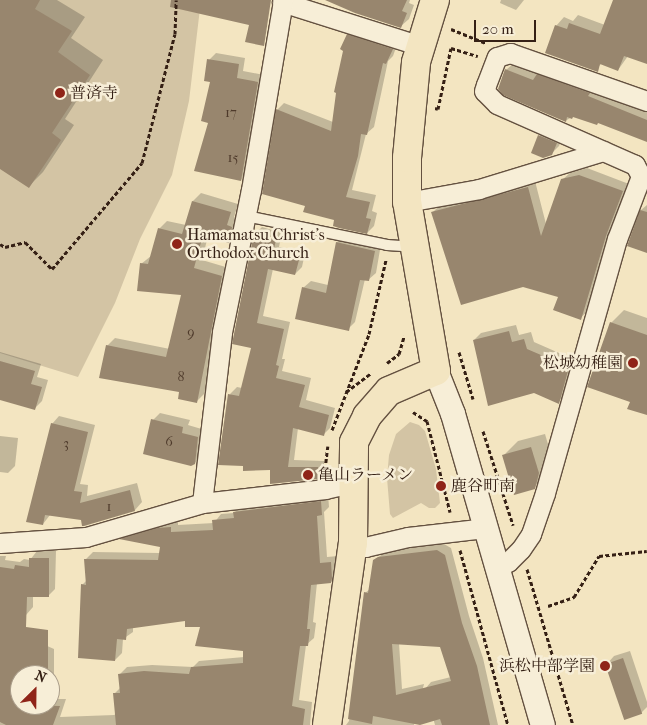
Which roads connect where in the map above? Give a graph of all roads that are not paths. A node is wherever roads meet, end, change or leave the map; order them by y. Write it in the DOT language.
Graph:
graph roads {
  1 [pos="435,0"];
  2 [pos="280,1"];
  3 [pos="421,46"];
  4 [pos="647,102"];
  5 [pos="603,151"];
  6 [pos="407,202"];
  7 [pos="246,216"];
  8 [pos="414,247"];
  9 [pos="436,371"];
  10 [pos="352,483"];
  11 [pos="202,503"];
  12 [pos="486,528"];
  13 [pos="0,543"];
  14 [pos="353,543"];
  15 [pos="499,566"];
  16 [pos="327,725"];
  17 [pos="544,725"];
  1 -- 3 [label="highway"];
  2 -- 3 [label="street"];
  2 -- 7 [label="street"];
  3 -- 6 [label="highway"];
  4 -- 5 [label="street"];
  5 -- 6 [label="street"];
  5 -- 15 [label="street"];
  6 -- 8 [label="highway"];
  7 -- 8 [label="lane"];
  7 -- 11 [label="street"];
  8 -- 9 [label="highway"];
  9 -- 10 [label="highway"];
  9 -- 12 [label="street"];
  10 -- 11 [label="street"];
  10 -- 14 [label="highway"];
  11 -- 13 [label="street"];
  12 -- 14 [label="street"];
  12 -- 15 [label="street"];
  14 -- 16 [label="highway"];
  15 -- 17 [label="street"];
}
